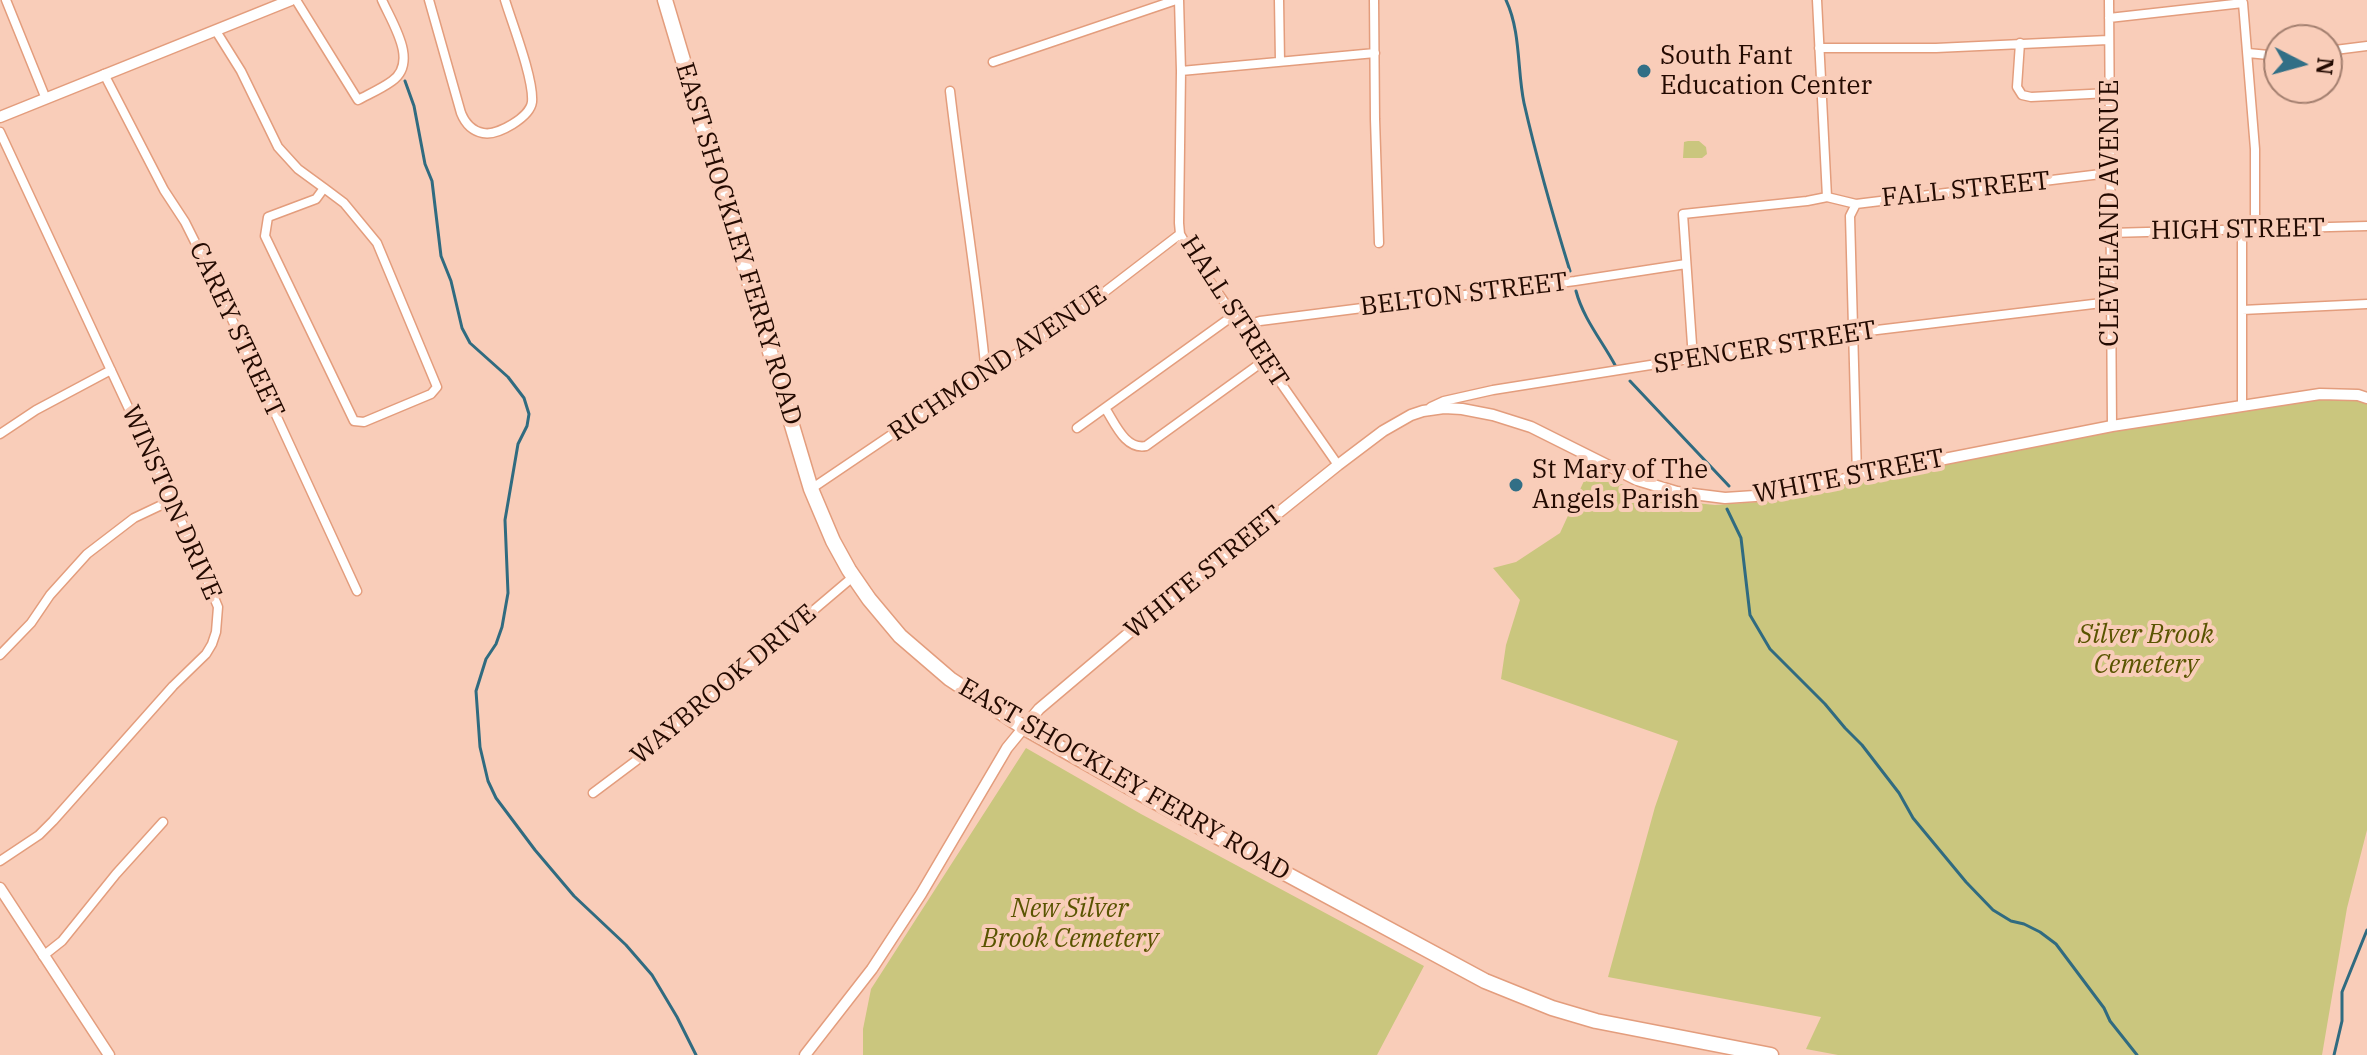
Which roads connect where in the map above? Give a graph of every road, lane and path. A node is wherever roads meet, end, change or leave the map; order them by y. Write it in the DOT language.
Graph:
graph roads {
  1 [pos="6,0"];
  2 [pos="293,0"];
  3 [pos="382,0"];
  4 [pos="429,0"];
  5 [pos="505,0"];
  6 [pos="665,0"];
  7 [pos="1178,0"];
  8 [pos="1279,0"];
  9 [pos="1374,0"];
  10 [pos="1817,0"];
  11 [pos="2109,0"];
  12 [pos="2109,18"];
  13 [pos="216,31"];
  14 [pos="2108,40"];
  15 [pos="2020,43"];
  16 [pos="2367,46"];
  17 [pos="1819,48"];
  18 [pos="2343,49"];
  19 [pos="1375,53"];
  20 [pos="2248,53"];
  21 [pos="2263,54"];
  22 [pos="1280,61"];
  23 [pos="993,62"];
  24 [pos="1181,71"];
  25 [pos="104,74"];
  26 [pos="950,91"];
  27 [pos="2109,93"];
  28 [pos="46,99"];
  29 [pos="0,117"];
  30 [pos="0,132"];
  31 [pos="2109,173"];
  32 [pos="324,188"];
  33 [pos="1827,197"];
  34 [pos="1856,204"];
  35 [pos="2367,226"];
  36 [pos="2242,229"];
  37 [pos="2255,229"];
  38 [pos="2110,233"];
  39 [pos="1180,234"];
  40 [pos="1379,243"];
  41 [pos="1686,264"];
  42 [pos="2110,302"];
  43 [pos="2367,304"];
  44 [pos="2242,310"];
  45 [pos="1234,315"];
  46 [pos="1242,327"];
  47 [pos="1852,333"];
  48 [pos="1693,359"];
  49 [pos="1265,360"];
  50 [pos="111,370"];
  51 [pos="986,374"];
  52 [pos="2367,398"];
  53 [pos="2242,406"];
  54 [pos="1105,408"];
  55 [pos="1423,411"];
  56 [pos="2112,426"];
  57 [pos="1077,428"];
  58 [pos="0,434"];
  59 [pos="1338,465"];
  60 [pos="1857,476"];
  61 [pos="811,489"];
  62 [pos="172,500"];
  63 [pos="854,576"];
  64 [pos="357,591"];
  65 [pos="0,655"];
  66 [pos="1023,727"];
  67 [pos="593,793"];
  68 [pos="163,822"];
  69 [pos="0,861"];
  70 [pos="0,888"];
  71 [pos="43,956"];
  72 [pos="109,1055"];
  73 [pos="805,1055"];
  74 [pos="1771,1055"];
  1 -- 28 [label="street"];
  2 -- 3 [label="street"];
  2 -- 13 [label="street"];
  4 -- 5 [label="street"];
  6 -- 61 [label="highway, EAST SHOCKLEY FERRY ROAD"];
  7 -- 23 [label="street"];
  7 -- 24 [label="street, HALL STREET"];
  8 -- 22 [label="street"];
  9 -- 19 [label="street"];
  10 -- 17 [label="street"];
  11 -- 12 [label="street, CLEVELAND AVENUE"];
  12 -- 14 [label="street, CLEVELAND AVENUE"];
  12 -- 20 [label="street"];
  13 -- 25 [label="street"];
  13 -- 32 [label="street"];
  14 -- 15 [label="street"];
  14 -- 27 [label="street, CLEVELAND AVENUE"];
  15 -- 17 [label="street"];
  15 -- 27 [label="street"];
  16 -- 18 [label="street"];
  17 -- 33 [label="street"];
  19 -- 22 [label="street"];
  19 -- 40 [label="street"];
  20 -- 21 [label="street"];
  20 -- 37 [label="street"];
  22 -- 24 [label="street"];
  24 -- 39 [label="street, HALL STREET"];
  25 -- 28 [label="street"];
  25 -- 64 [label="street, CAREY STREET"];
  26 -- 51 [label="street"];
  27 -- 31 [label="street, CLEVELAND AVENUE"];
  28 -- 29 [label="street"];
  30 -- 50 [label="street, WINSTON DRIVE"];
  31 -- 34 [label="street, FALL STREET"];
  31 -- 38 [label="street, CLEVELAND AVENUE"];
  32 -- 32 [label="street"];
  33 -- 34 [label="street"];
  33 -- 41 [label="street"];
  34 -- 47 [label="street, FALL STREET"];
  35 -- 37 [label="street, HIGH STREET"];
  36 -- 37 [label="street, HIGH STREET"];
  36 -- 38 [label="street, HIGH STREET"];
  36 -- 44 [label="street"];
  38 -- 42 [label="street, CLEVELAND AVENUE"];
  39 -- 45 [label="street, HALL STREET"];
  39 -- 51 [label="street, RICHMOND AVENUE"];
  41 -- 46 [label="street, BELTON STREET"];
  41 -- 48 [label="street"];
  42 -- 47 [label="street, SPENCER STREET"];
  42 -- 56 [label="street, CLEVELAND AVENUE"];
  43 -- 44 [label="street"];
  44 -- 53 [label="street"];
  45 -- 46 [label="street, HALL STREET"];
  45 -- 54 [label="street"];
  46 -- 49 [label="street, HALL STREET"];
  47 -- 48 [label="street, SPENCER STREET"];
  47 -- 60 [label="street, FALL STREET"];
  48 -- 55 [label="street, SPENCER STREET"];
  49 -- 54 [label="street"];
  49 -- 59 [label="street, HALL STREET"];
  50 -- 58 [label="street"];
  50 -- 62 [label="street, WINSTON DRIVE"];
  51 -- 61 [label="street, RICHMOND AVENUE"];
  52 -- 53 [label="street, WHITE STREET"];
  53 -- 56 [label="street, WHITE STREET"];
  54 -- 57 [label="street"];
  55 -- 59 [label="street, WHITE STREET"];
  55 -- 60 [label="street, WHITE STREET"];
  56 -- 60 [label="street, WHITE STREET"];
  59 -- 66 [label="street, WHITE STREET"];
  61 -- 63 [label="highway, EAST SHOCKLEY FERRY ROAD"];
  62 -- 65 [label="street"];
  62 -- 69 [label="street, WINSTON DRIVE"];
  63 -- 66 [label="highway, EAST SHOCKLEY FERRY ROAD"];
  63 -- 67 [label="street, WAYBROOK DRIVE"];
  66 -- 73 [label="street, WHITE STREET"];
  66 -- 74 [label="highway, EAST SHOCKLEY FERRY ROAD"];
  68 -- 71 [label="street"];
  70 -- 71 [label="street"];
  71 -- 72 [label="street"];
}
